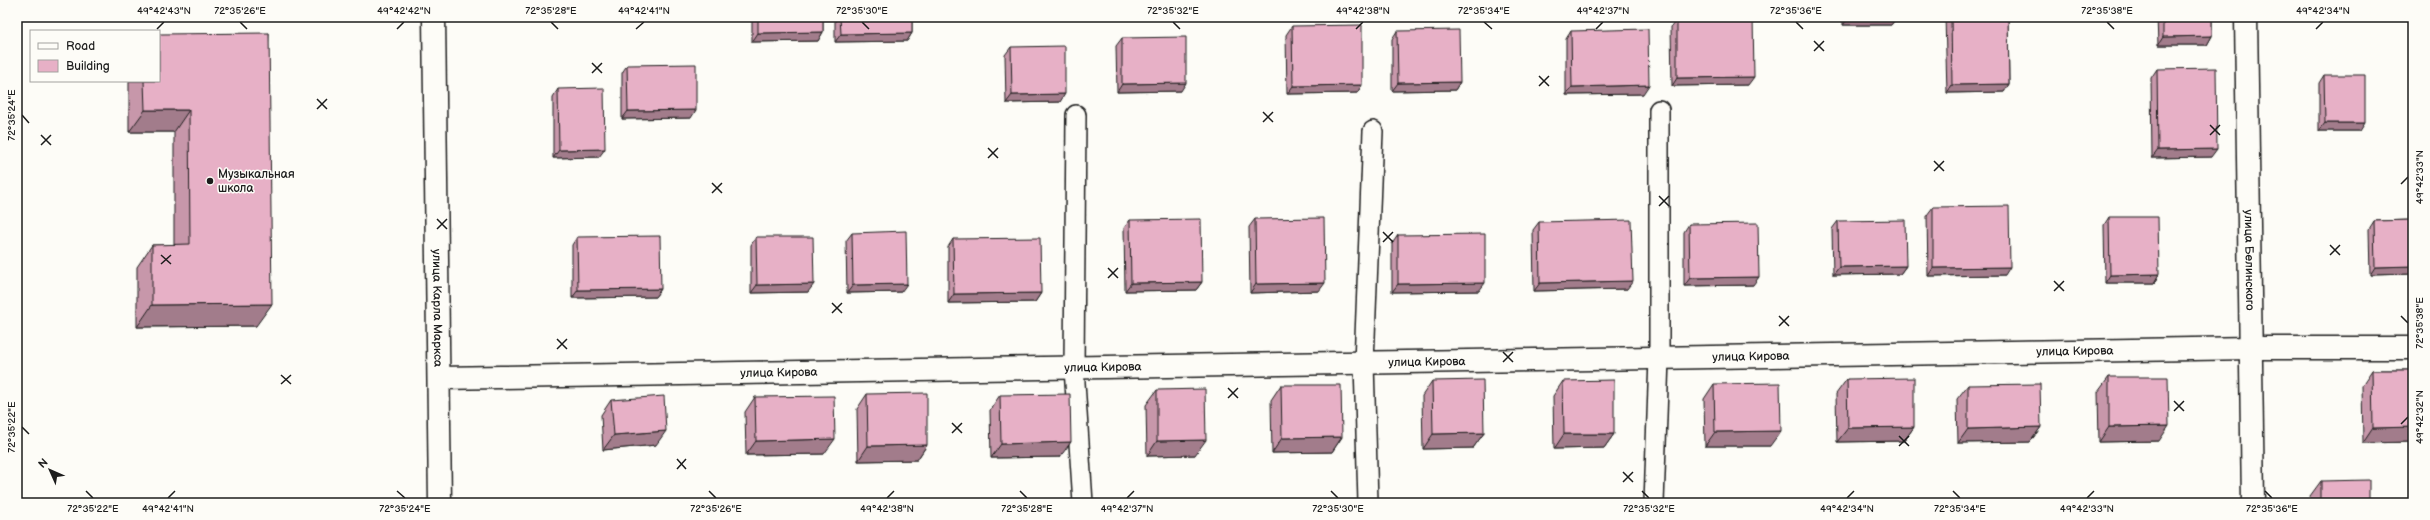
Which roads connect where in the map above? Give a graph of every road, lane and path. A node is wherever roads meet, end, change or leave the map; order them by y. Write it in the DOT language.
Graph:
graph roads {
  1 [pos="434,17"];
  2 [pos="2246,17"];
  3 [pos="1659,110"];
  4 [pos="1076,115"];
  5 [pos="1373,131"];
  6 [pos="2252,348"];
  7 [pos="2413,348"];
  8 [pos="1659,358"];
  9 [pos="1364,363"];
  10 [pos="1074,368"];
  11 [pos="440,378"];
  12 [pos="440,503"];
  13 [pos="1083,503"];
  14 [pos="1368,503"];
  15 [pos="1654,503"];
  16 [pos="2252,503"];
  1 -- 11 [label="street, улица Карла Маркса"];
  2 -- 6 [label="street, улица Белинского"];
  3 -- 8 [label="lane"];
  4 -- 10 [label="lane"];
  5 -- 9 [label="lane"];
  6 -- 7 [label="street, улица Кирова"];
  6 -- 8 [label="street, улица Кирова"];
  6 -- 16 [label="street, улица Белинского"];
  8 -- 9 [label="street, улица Кирова"];
  8 -- 15 [label="lane"];
  9 -- 10 [label="street, улица Кирова"];
  9 -- 14 [label="lane"];
  10 -- 11 [label="street, улица Кирова"];
  10 -- 13 [label="lane"];
  11 -- 12 [label="street, улица Карла Маркса"];
}
